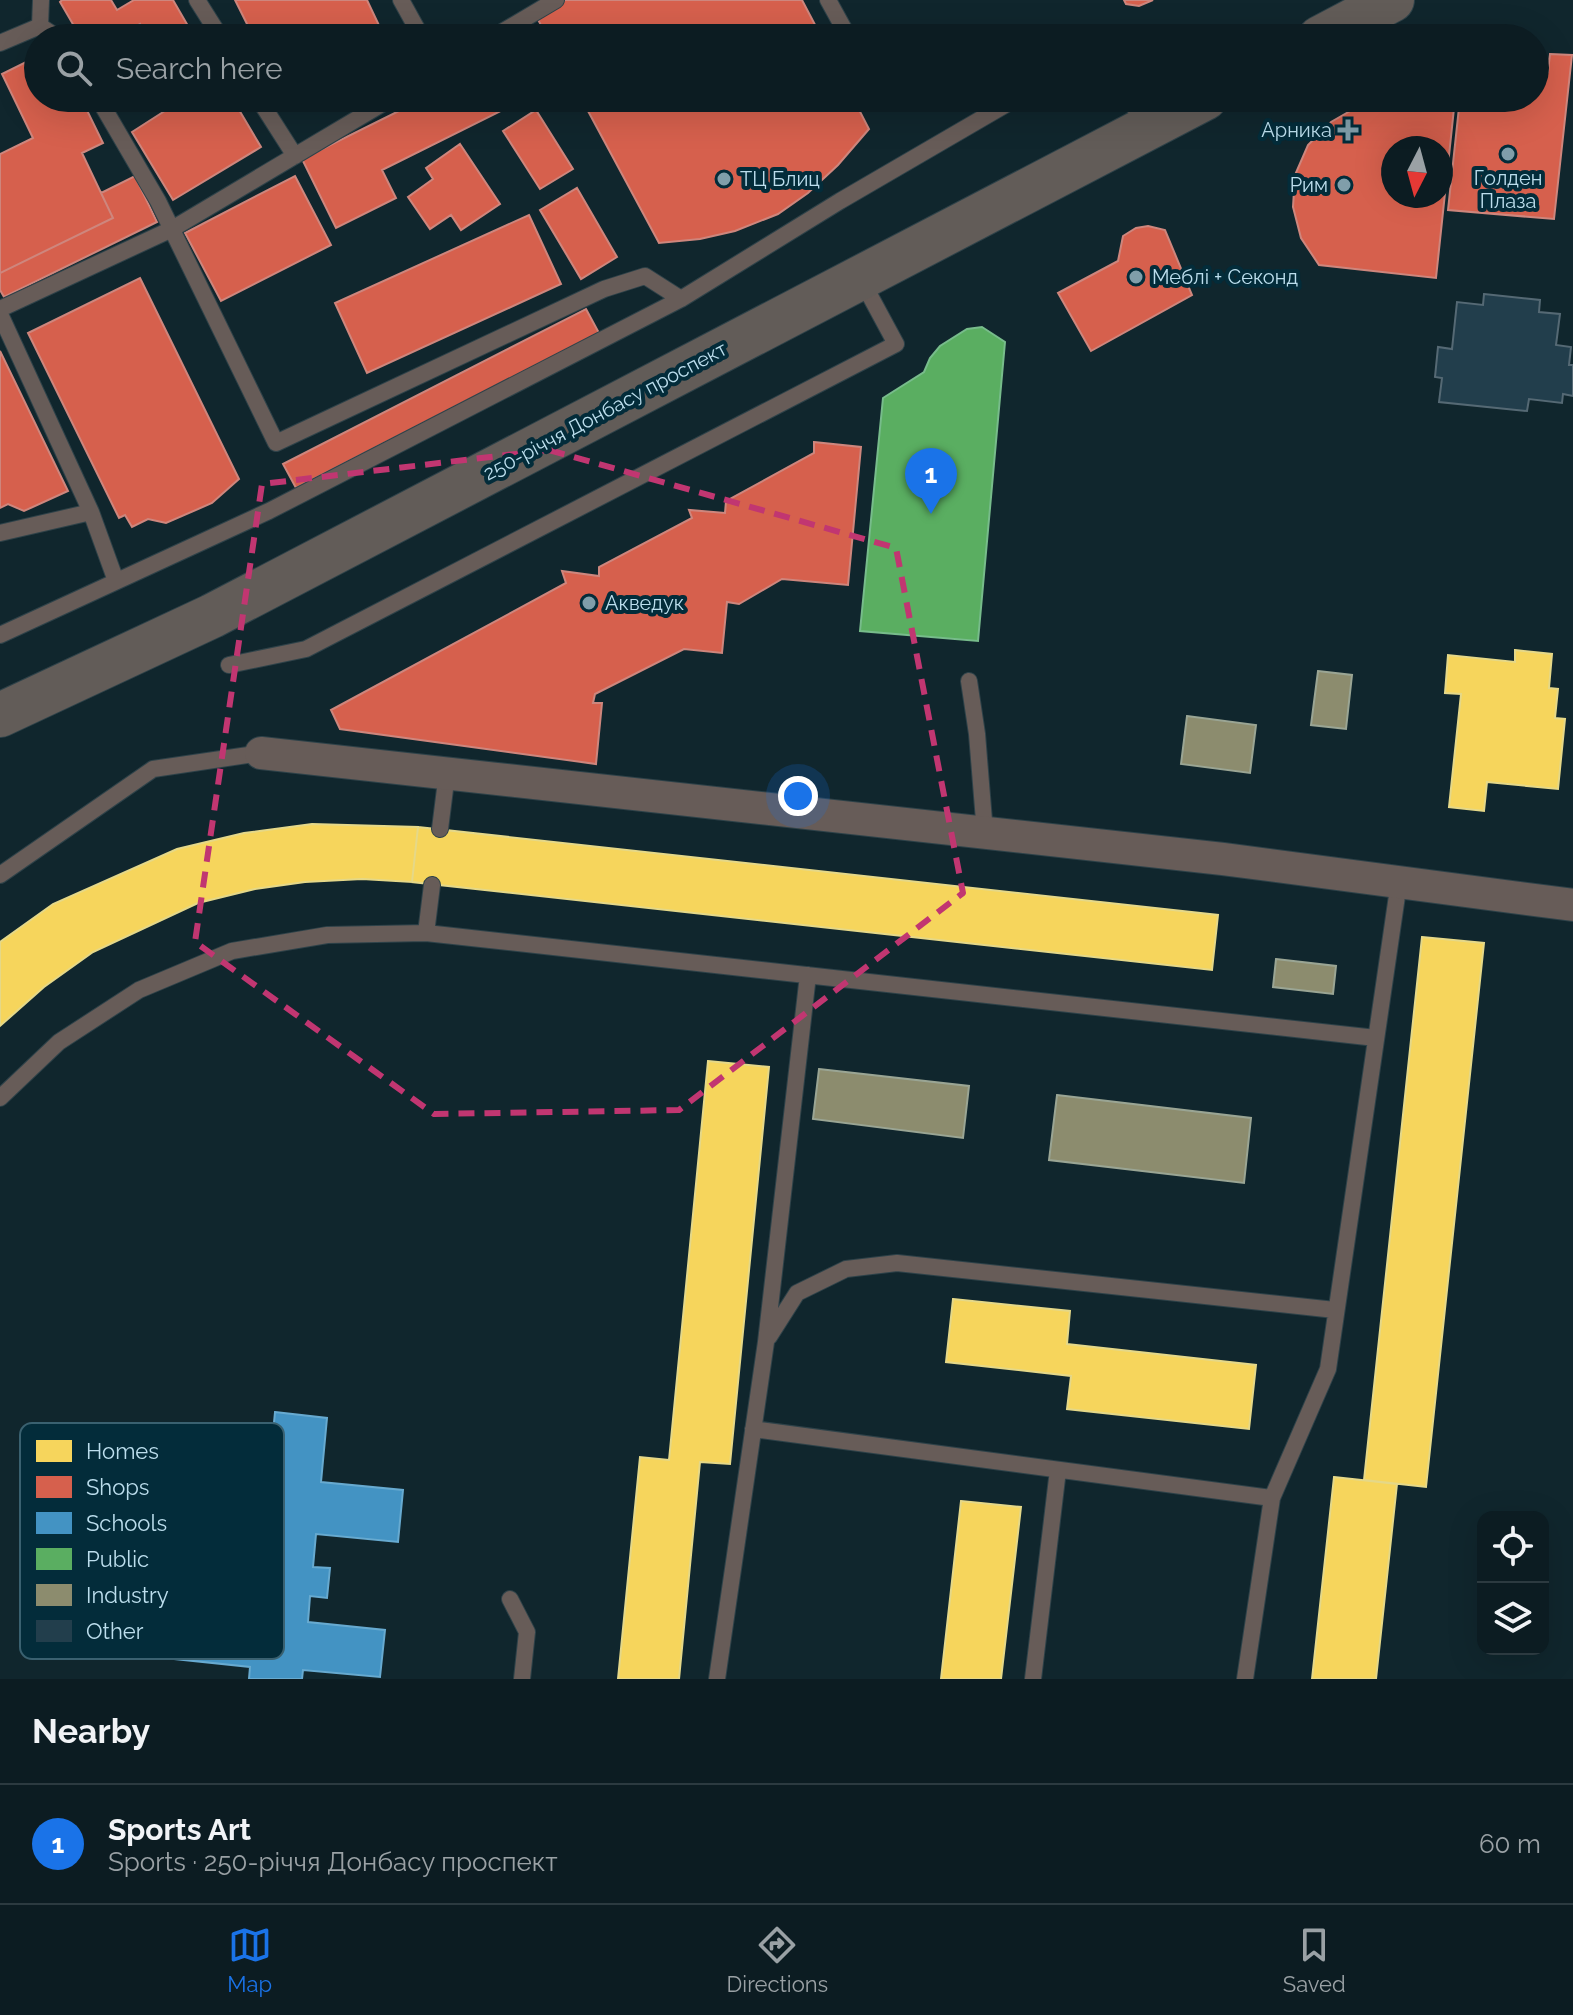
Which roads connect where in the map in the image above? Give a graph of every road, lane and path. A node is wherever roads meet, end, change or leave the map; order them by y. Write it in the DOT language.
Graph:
graph roads {
  1 [pos="41,0"];
  2 [pos="197,0"];
  3 [pos="401,0"];
  4 [pos="556,0"];
  5 [pos="828,0"];
  6 [pos="1392,0"];
  7 [pos="40,24"];
  8 [pos="212,24"];
  9 [pos="414,24"];
  10 [pos="516,24"];
  11 [pos="841,24"];
  12 [pos="1347,24"];
  13 [pos="24,33"];
  14 [pos="0,43"];
  15 [pos="106,112"];
  16 [pos="267,112"];
  17 [pos="369,112"];
  18 [pos="993,112"];
  19 [pos="1139,112"];
  20 [pos="295,156"];
  21 [pos="172,229"];
  22 [pos="860,277"];
  23 [pos="681,299"];
  24 [pos="0,311"];
  25 [pos="91,512"];
  26 [pos="0,533"];
  27 [pos="116,581"];
  28 [pos="0,635"];
  29 [pos="229,665"];
  30 [pos="969,681"];
  31 [pos="0,715"];
  32 [pos="261,753"];
  33 [pos="447,773"];
  34 [pos="440,829"];
  35 [pos="985,833"];
  36 [pos="0,875"];
  37 [pos="1399,882"];
  38 [pos="432,885"];
  39 [pos="1573,905"];
  40 [pos="426,933"];
  41 [pos="808,975"];
  42 [pos="1376,1038"];
  43 [pos="0,1098"];
  44 [pos="1335,1310"];
  45 [pos="766,1342"];
  46 [pos="753,1429"];
  47 [pos="1058,1470"];
  48 [pos="1272,1498"];
  49 [pos="510,1599"];
  50 [pos="522,1679"];
  51 [pos="717,1679"];
  52 [pos="1033,1679"];
  53 [pos="1245,1679"];
  1 -- 7 [label="lane"];
  2 -- 8 [label="lane"];
  3 -- 9 [label="lane"];
  4 -- 10 [label="lane"];
  5 -- 11 [label="lane"];
  6 -- 12 [label="main road"];
  13 -- 14 [label="lane"];
  15 -- 21 [label="lane"];
  16 -- 20 [label="lane"];
  17 -- 20 [label="lane"];
  18 -- 23 [label="lane"];
  19 -- 22 [label="main road, 250-річчя Донбасу проспект"];
  20 -- 21 [label="lane"];
  21 -- 23 [label="lane"];
  21 -- 24 [label="lane"];
  22 -- 29 [label="lane"];
  22 -- 31 [label="main road, 250-річчя Донбасу проспект"];
  23 -- 27 [label="lane"];
  24 -- 25 [label="lane"];
  25 -- 26 [label="lane"];
  25 -- 27 [label="lane"];
  27 -- 28 [label="lane"];
  30 -- 35 [label="lane"];
  32 -- 33 [label="street"];
  32 -- 36 [label="lane"];
  33 -- 34 [label="lane"];
  33 -- 35 [label="street"];
  35 -- 37 [label="street"];
  37 -- 39 [label="street"];
  37 -- 42 [label="lane"];
  38 -- 40 [label="lane"];
  40 -- 41 [label="lane"];
  40 -- 43 [label="lane"];
  41 -- 42 [label="lane"];
  41 -- 45 [label="lane"];
  42 -- 44 [label="lane"];
  44 -- 45 [label="lane"];
  44 -- 48 [label="lane"];
  45 -- 46 [label="lane"];
  46 -- 47 [label="lane"];
  46 -- 51 [label="lane"];
  47 -- 48 [label="lane"];
  47 -- 52 [label="lane"];
  48 -- 53 [label="lane"];
  49 -- 50 [label="lane"];
}
